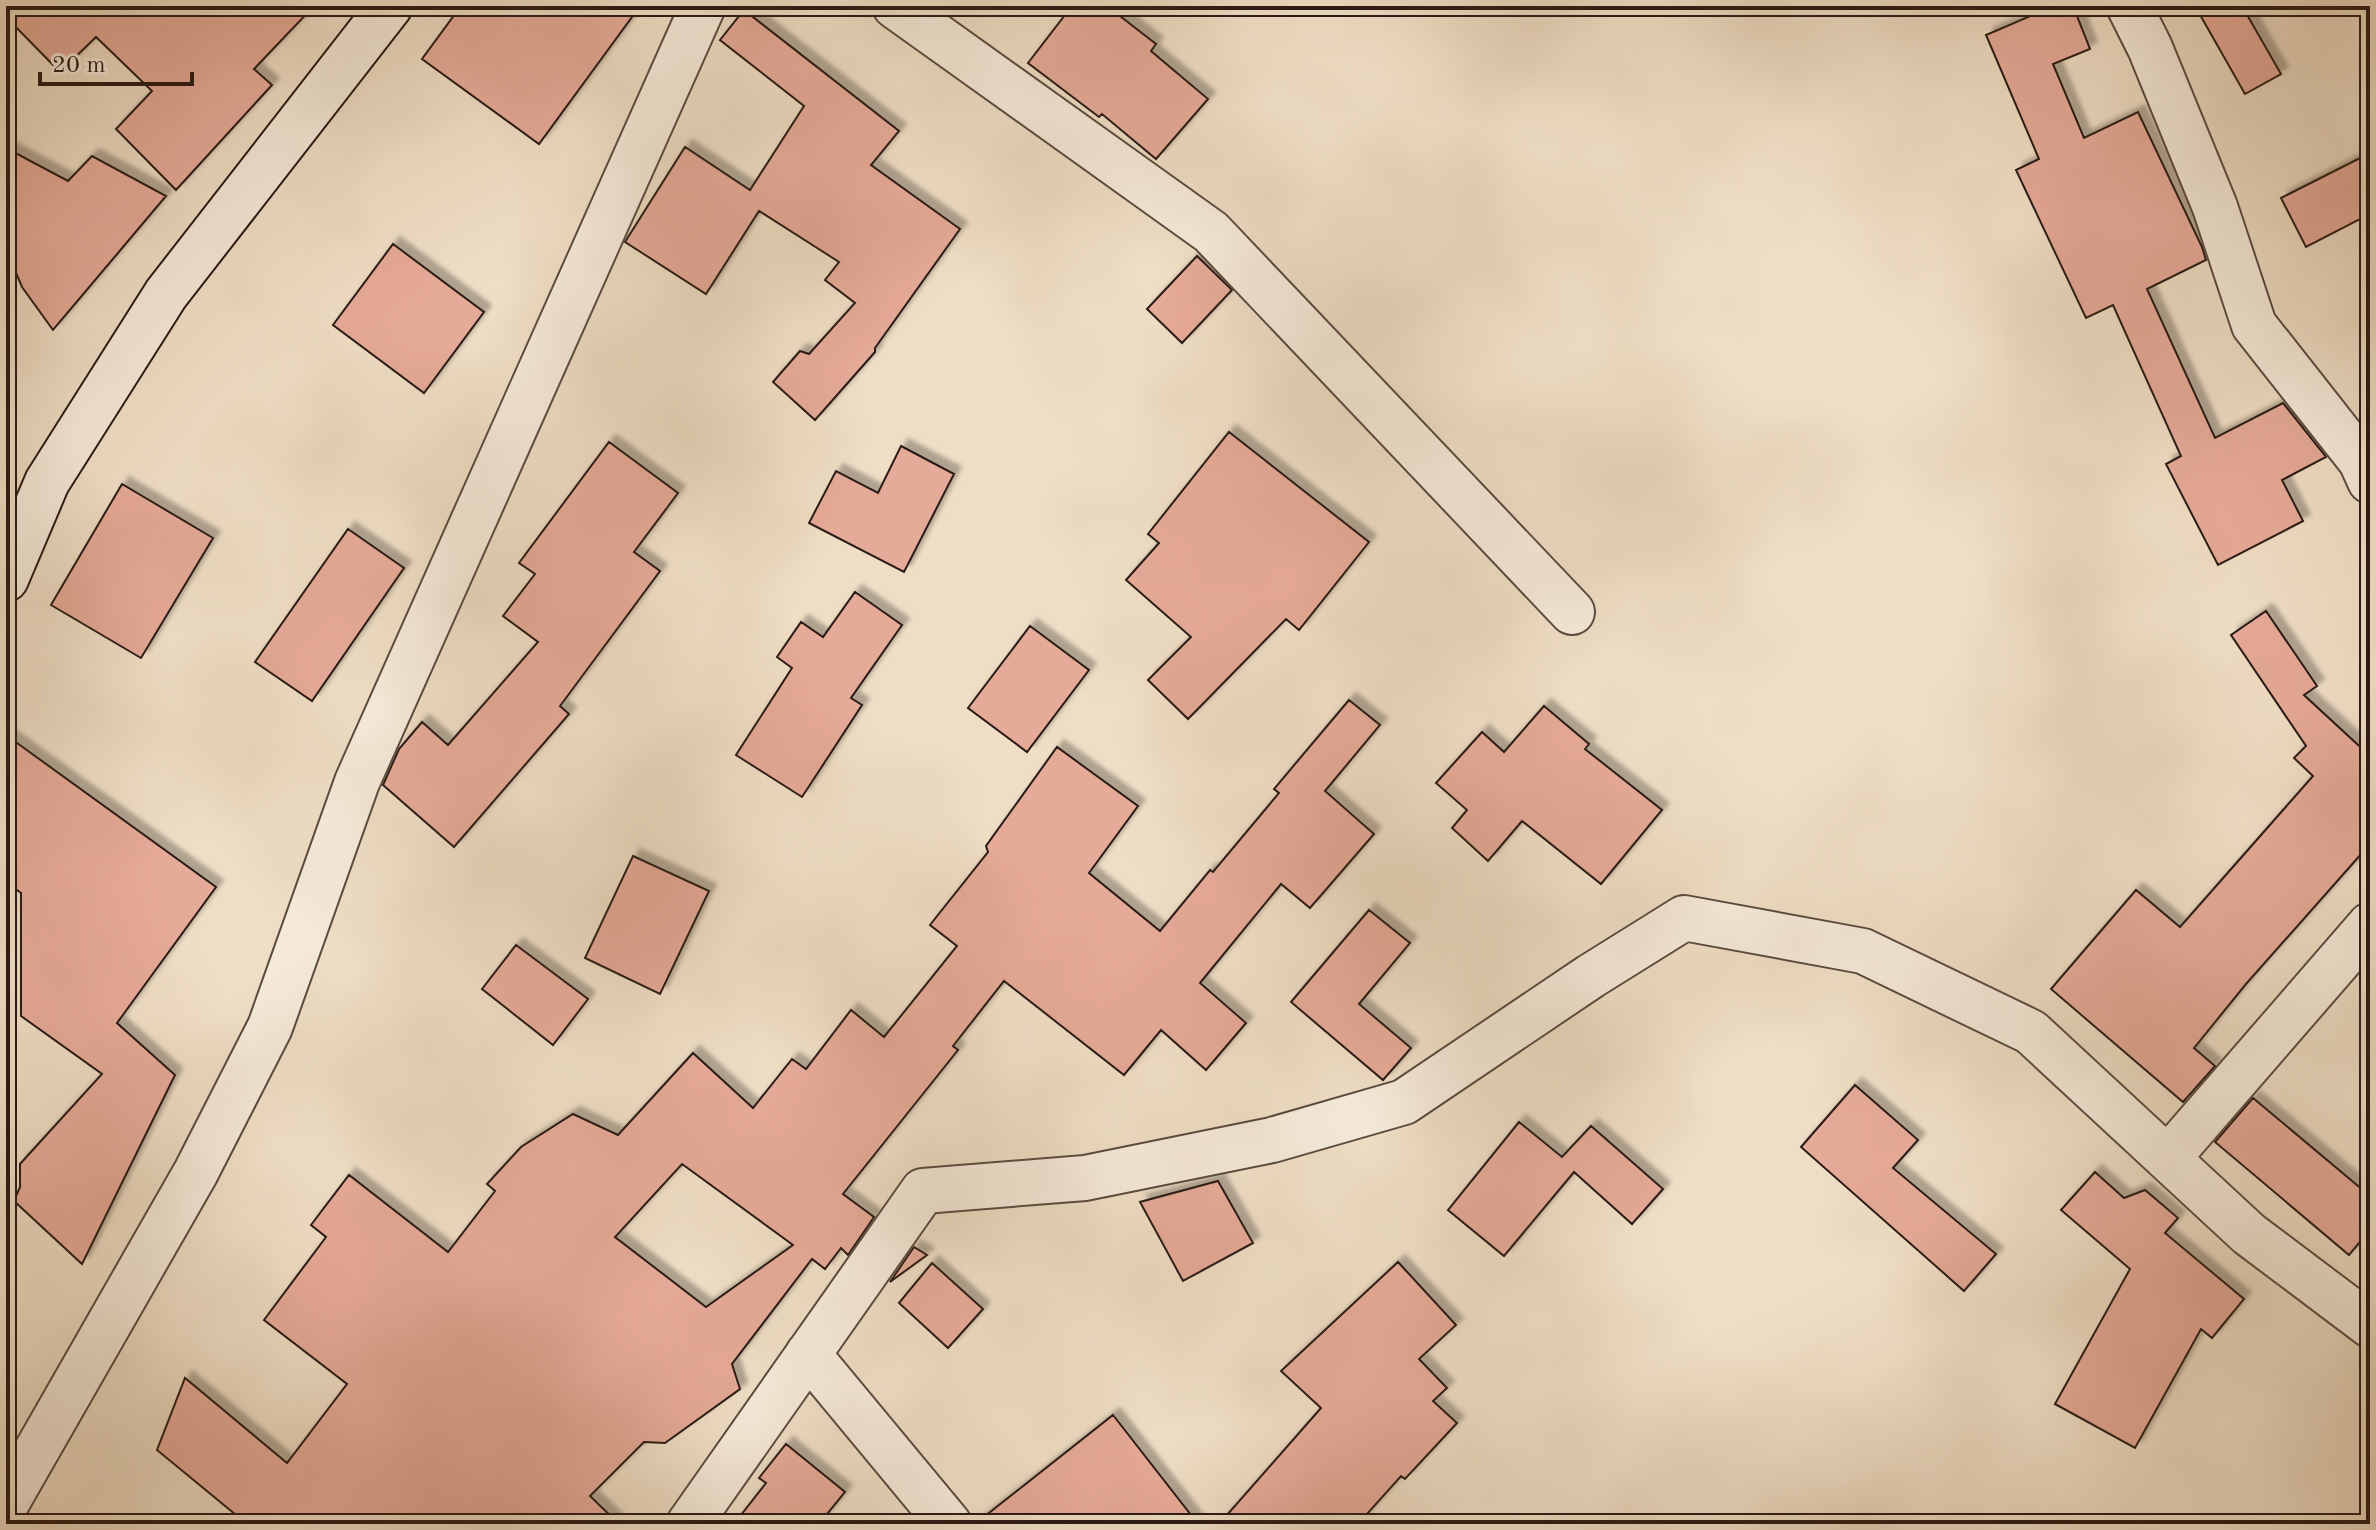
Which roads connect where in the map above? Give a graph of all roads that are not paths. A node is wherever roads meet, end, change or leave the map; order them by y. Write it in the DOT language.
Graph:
graph roads {
  1 [pos="390,6"];
  2 [pos="703,6"];
  3 [pos="895,6"];
  4 [pos="2129,6"];
  5 [pos="2370,481"];
  6 [pos="6,579"];
  7 [pos="1572,612"];
  8 [pos="2370,925"];
  9 [pos="2168,1158"];
  10 [pos="2370,1325"];
  11 [pos="808,1354"];
  12 [pos="6,1504"];
  13 [pos="689,1524"];
  14 [pos="949,1524"];
  1 -- 6 [label="street"];
  2 -- 12 [label="street"];
  3 -- 7 [label="street"];
  4 -- 5 [label="street"];
  8 -- 9 [label="street"];
  9 -- 10 [label="street"];
  9 -- 11 [label="street"];
  11 -- 13 [label="street"];
  11 -- 14 [label="street"];
}
